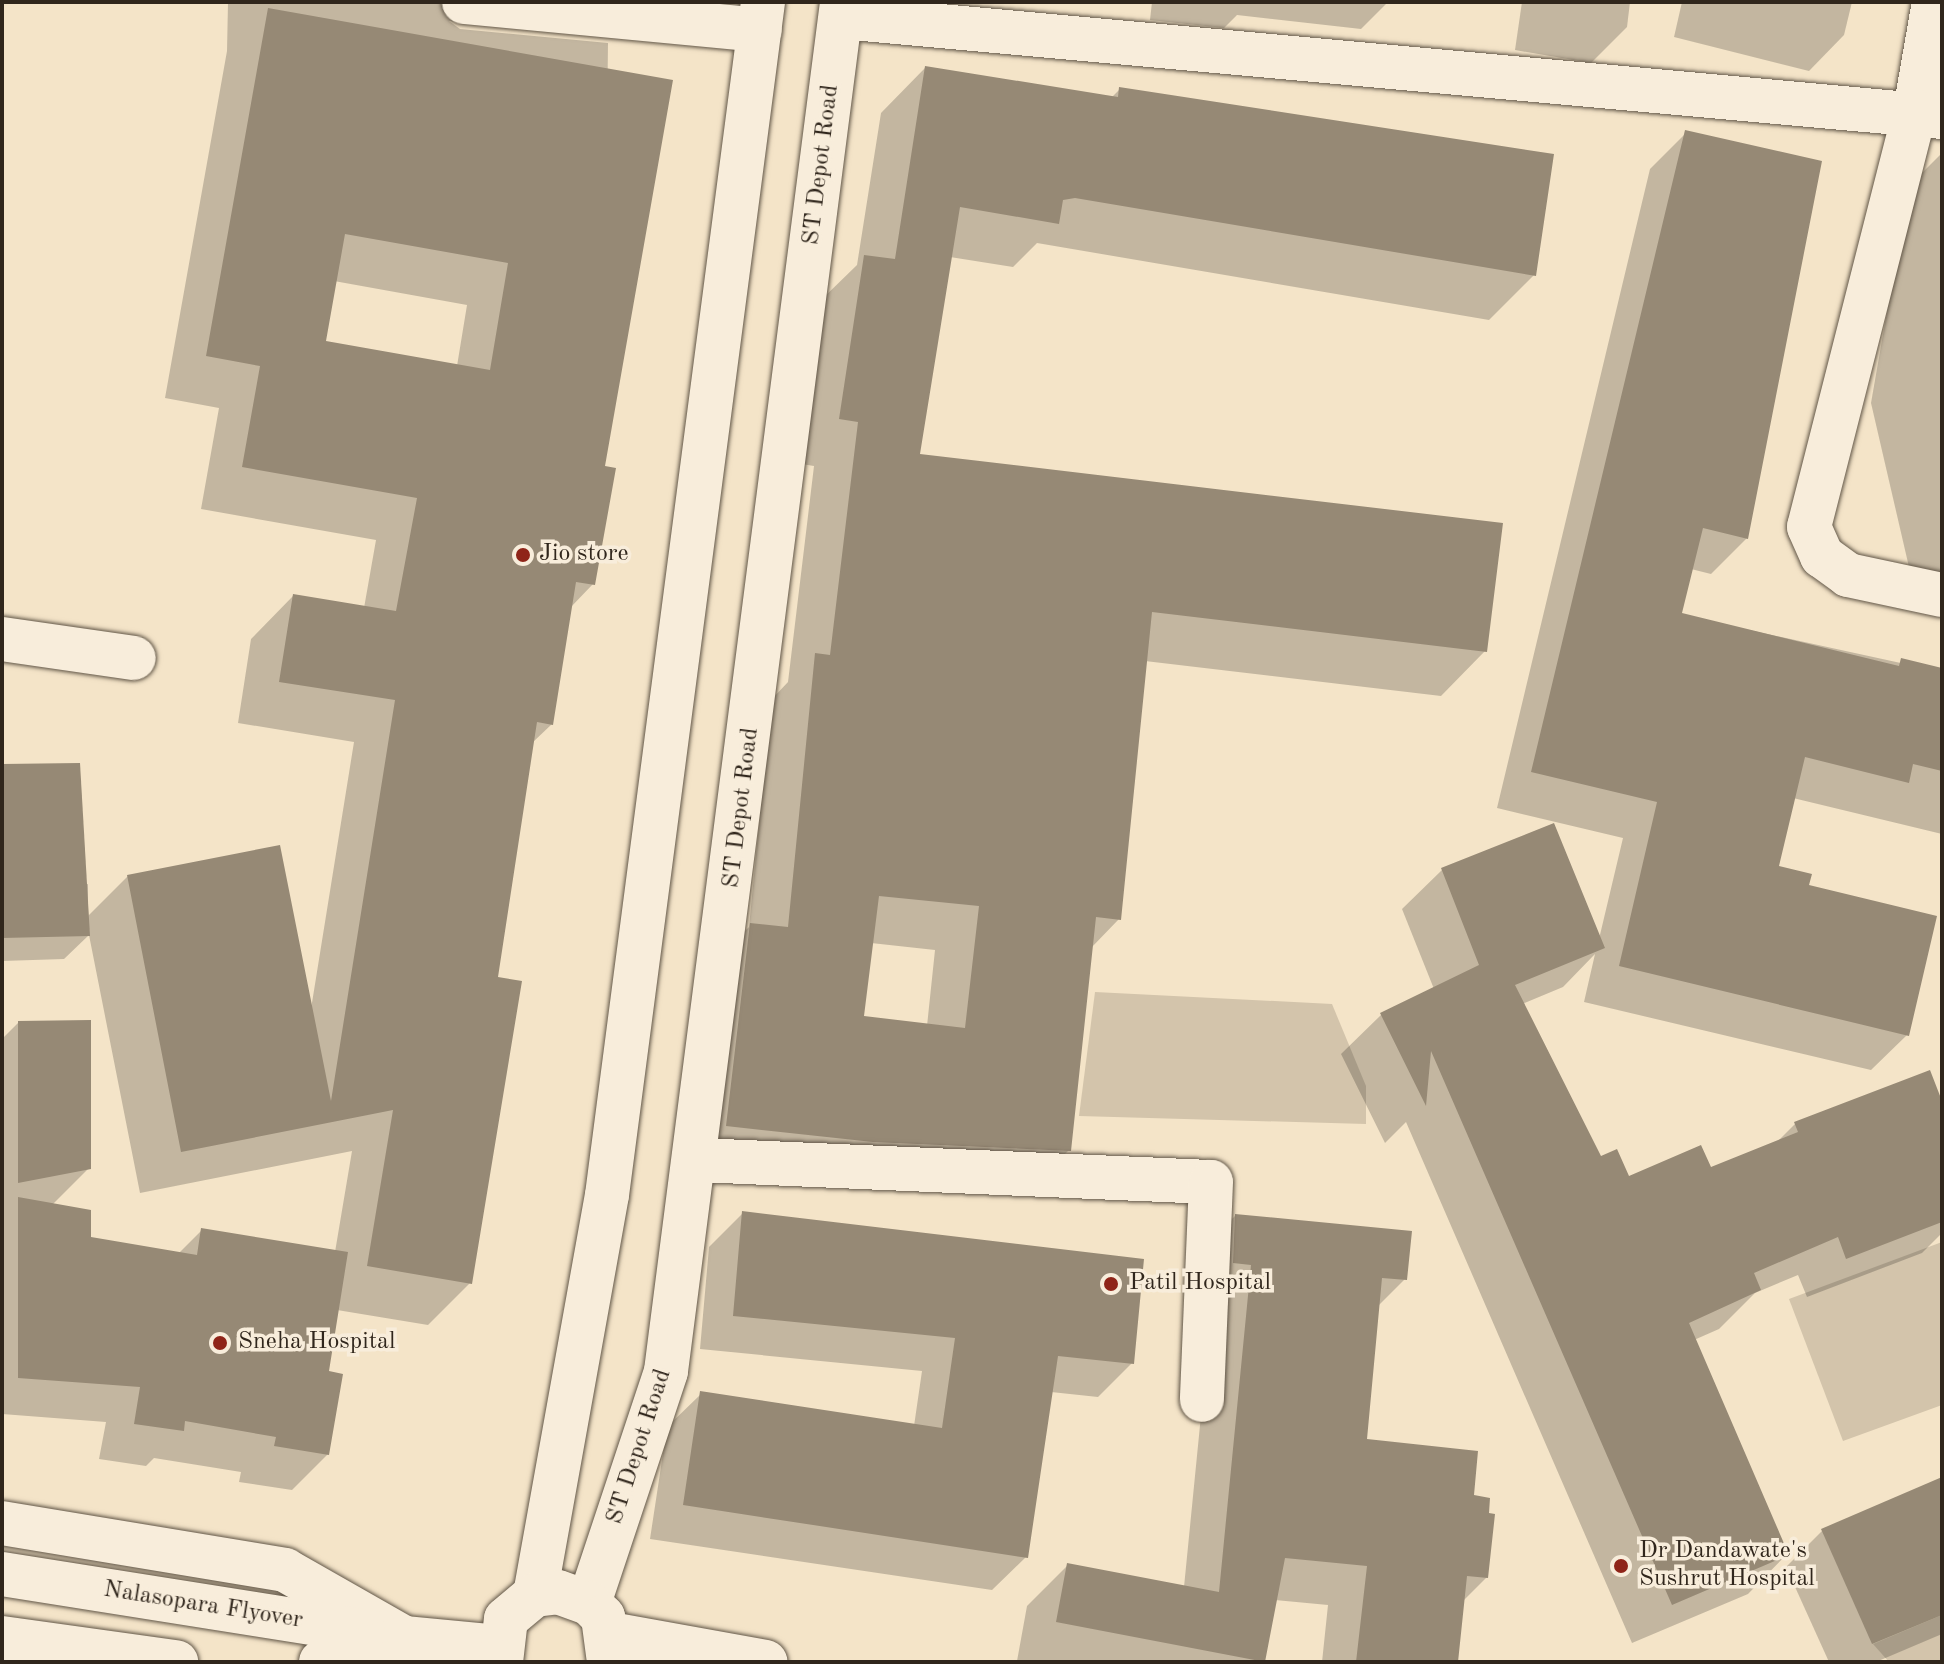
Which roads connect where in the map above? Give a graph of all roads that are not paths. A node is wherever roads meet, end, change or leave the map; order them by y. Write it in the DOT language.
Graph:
graph roads {
  1 [pos="464,2"];
  2 [pos="1934,2"];
  3 [pos="842,9"];
  4 [pos="762,16"];
  5 [pos="1929,114"];
  6 [pos="1942,595"];
  7 [pos="2,639"];
  8 [pos="134,658"];
  9 [pos="698,1160"];
  10 [pos="1202,1400"];
  11 [pos="2,1523"];
  12 [pos="2,1574"];
  13 [pos="535,1595"];
  14 [pos="603,1633"];
  15 [pos="2,1638"];
  16 [pos="404,1638"];
  17 [pos="500,1654"];
  18 [pos="176,1662"];
  19 [pos="321,1662"];
  20 [pos="765,1662"];
  1 -- 4 [label="street"];
  2 -- 5 [label="street"];
  3 -- 5 [label="street"];
  3 -- 9 [label="street, ST Depot Road"];
  4 -- 13 [label="street"];
  5 -- 6 [label="street"];
  7 -- 8 [label="street"];
  9 -- 10 [label="street"];
  9 -- 14 [label="street, ST Depot Road"];
  11 -- 16 [label="street"];
  12 -- 16 [label="street, Nalasopara Flyover"];
  13 -- 14 [label="street"];
  13 -- 17 [label="street"];
  14 -- 20 [label="street"];
  15 -- 18 [label="street"];
  16 -- 17 [label="street, Nalasopara Flyover"];
  16 -- 19 [label="street"];
}
